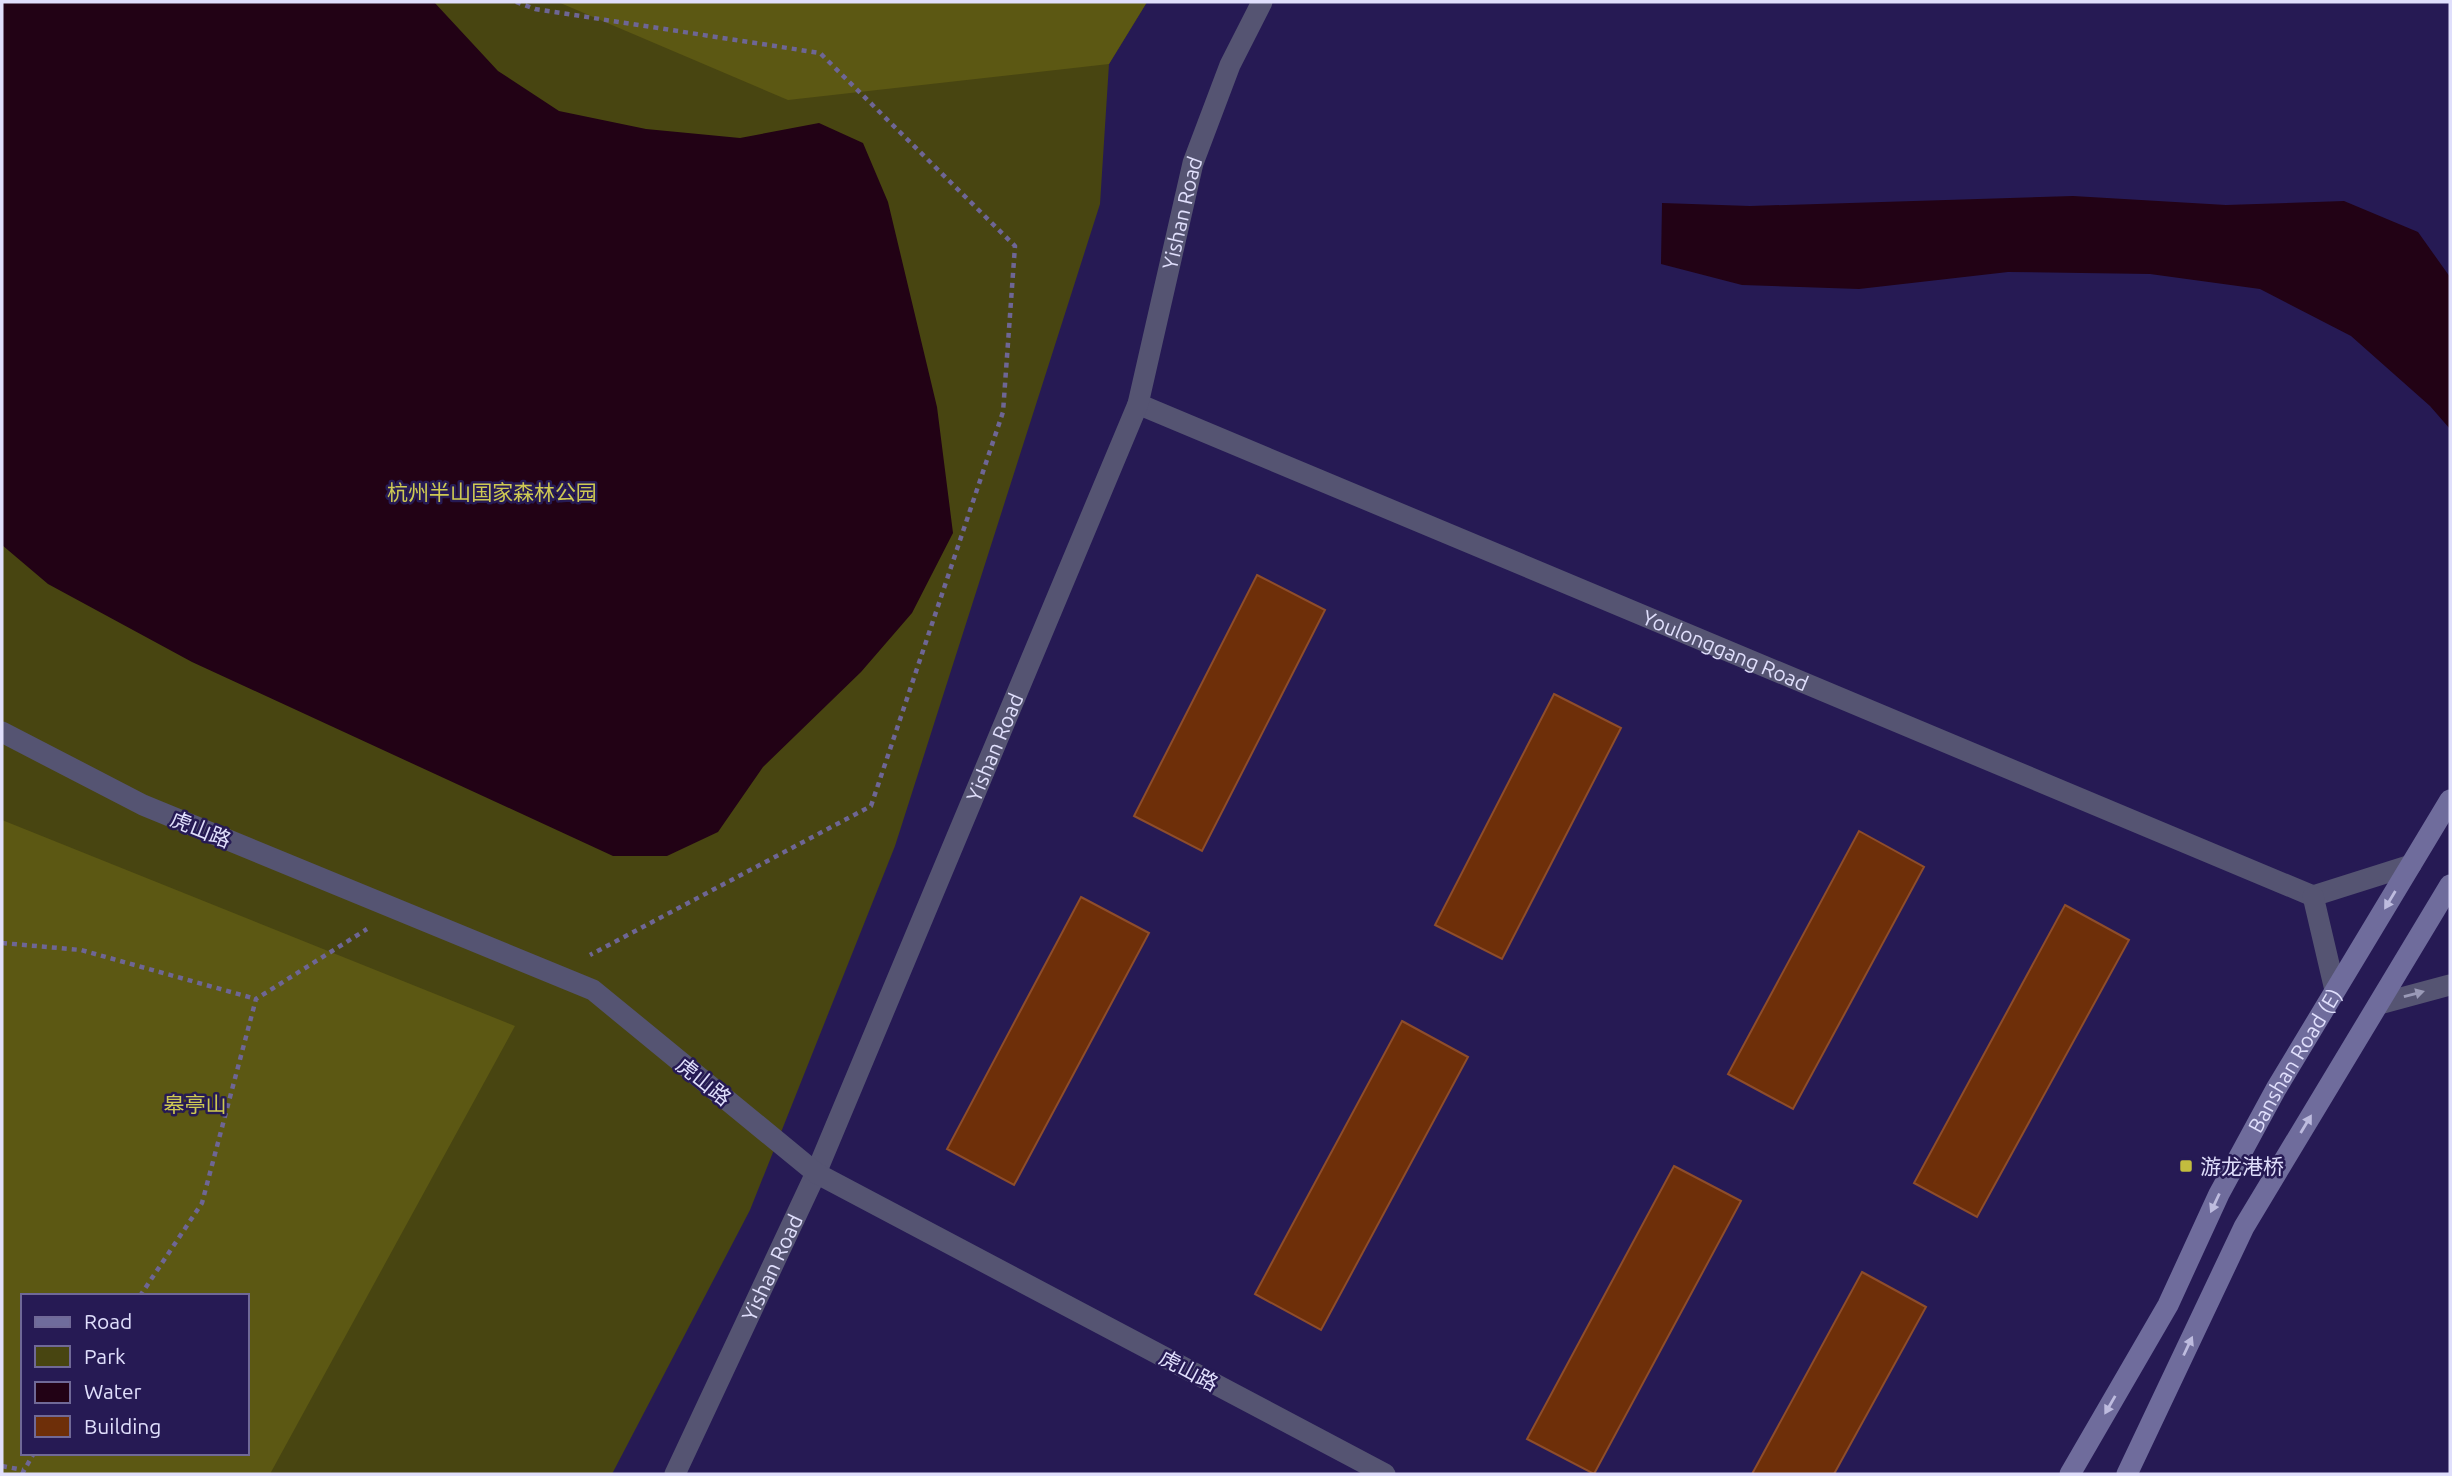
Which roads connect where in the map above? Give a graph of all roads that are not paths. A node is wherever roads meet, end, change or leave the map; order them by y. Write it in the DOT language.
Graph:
graph roads {
  1 [pos="1262,2"];
  2 [pos="1138,404"];
  3 [pos="2,732"];
  4 [pos="2450,800"];
  5 [pos="2411,865"];
  6 [pos="2450,885"];
  7 [pos="2313,896"];
  8 [pos="2450,985"];
  9 [pos="2335,990"];
  10 [pos="2379,1004"];
  11 [pos="816,1173"];
  12 [pos="675,1474"];
  13 [pos="1385,1474"];
  14 [pos="2070,1474"];
  15 [pos="2127,1474"];
  1 -- 2 [label="street, Yishan Road"];
  2 -- 7 [label="street, Youlonggang Road"];
  2 -- 11 [label="street, Yishan Road"];
  3 -- 11 [label="street, 虎山路"];
  4 -- 5 [label="main road, Banshan Road (E)"];
  5 -- 7 [label="street"];
  5 -- 9 [label="main road, Banshan Road (E), one-way"];
  6 -- 10 [label="main road, Banshan Road (E)"];
  7 -- 9 [label="street"];
  10 -- 8 [label="street, one-way"];
  9 -- 14 [label="main road, Banshan Road (E), one-way"];
  15 -- 10 [label="main road, Banshan Road (E), one-way"];
  11 -- 12 [label="street, Yishan Road"];
  11 -- 13 [label="street, 虎山路"];
}
